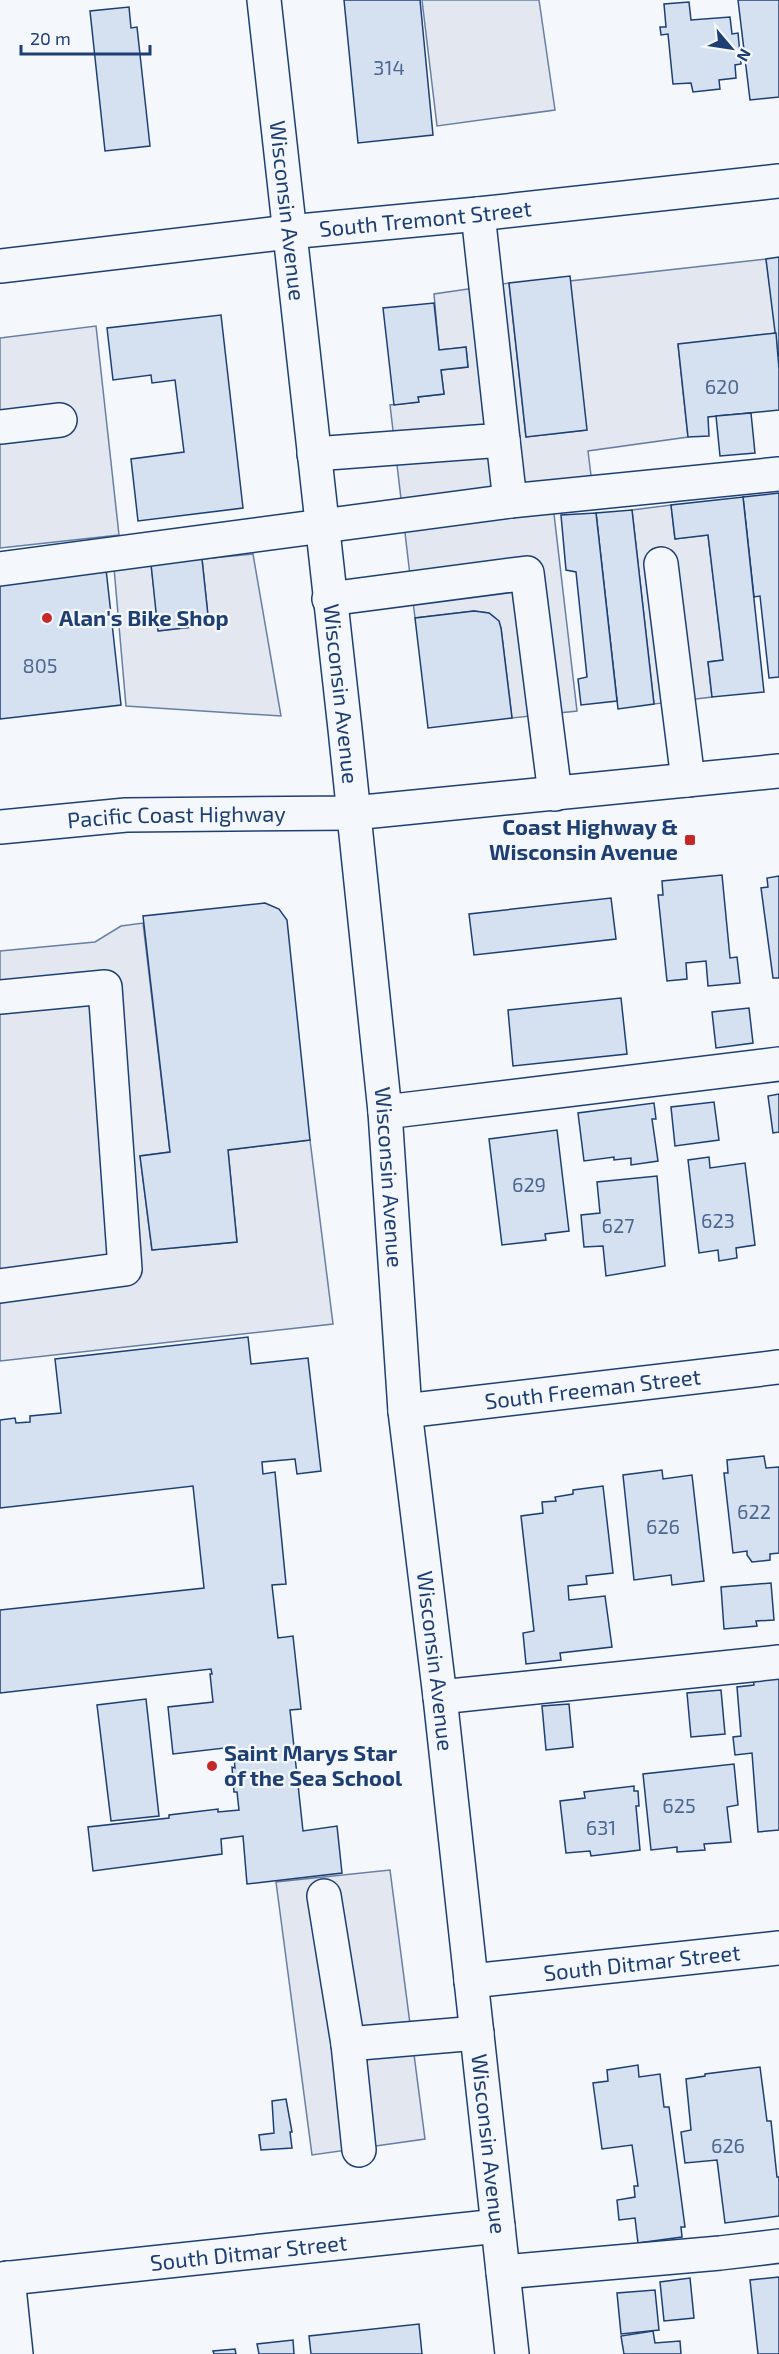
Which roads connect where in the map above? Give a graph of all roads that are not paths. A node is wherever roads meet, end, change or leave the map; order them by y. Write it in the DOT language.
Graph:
graph roads {
  1 [pos="264,0"];
  2 [pos="779,181"];
  3 [pos="478,214"];
  4 [pos="289,232"];
  5 [pos="0,266"];
  6 [pos="60,420"];
  7 [pos="0,427"];
  8 [pos="503,440"];
  9 [pos="314,454"];
  10 [pos="779,474"];
  11 [pos="510,501"];
  12 [pos="321,525"];
  13 [pos="661,564"];
  14 [pos="0,569"];
  15 [pos="329,599"];
  16 [pos="779,771"];
  17 [pos="688,780"];
  18 [pos="545,795"];
  19 [pos="353,813"];
  20 [pos="0,827"];
  21 [pos="0,997"];
  22 [pos="779,1064"];
  23 [pos="385,1112"];
  24 [pos="0,1286"];
  25 [pos="779,1367"];
  26 [pos="405,1411"];
  27 [pos="779,1662"];
  28 [pos="440,1697"];
  29 [pos="324,1896"];
  30 [pos="779,1948"];
  31 [pos="471,1981"];
  32 [pos="477,2033"];
  33 [pos="348,2044"];
  34 [pos="359,2150"];
  35 [pos="498,2226"];
  36 [pos="779,2246"];
  37 [pos="503,2272"];
  38 [pos="4,2279"];
  39 [pos="16,2354"];
  40 [pos="512,2354"];
  1 -- 4 [label="main road, Wisconsin Avenue"];
  2 -- 3 [label="main road, South Tremont Street"];
  3 -- 4 [label="main road, South Tremont Street"];
  3 -- 8 [label="main road"];
  4 -- 5 [label="main road, South Tremont Street"];
  4 -- 9 [label="main road, Wisconsin Avenue"];
  6 -- 7 [label="main road"];
  8 -- 9 [label="main road"];
  8 -- 11 [label="main road"];
  9 -- 12 [label="main road, Wisconsin Avenue"];
  10 -- 11 [label="main road"];
  11 -- 12 [label="main road"];
  12 -- 14 [label="main road"];
  12 -- 15 [label="main road, Wisconsin Avenue"];
  13 -- 17 [label="main road"];
  15 -- 18 [label="main road"];
  15 -- 19 [label="main road, Wisconsin Avenue"];
  16 -- 17 [label="main road"];
  17 -- 18 [label="main road"];
  18 -- 19 [label="main road, Pacific Coast Highway"];
  19 -- 20 [label="main road, Pacific Coast Highway"];
  19 -- 23 [label="main road, Wisconsin Avenue"];
  21 -- 24 [label="main road"];
  22 -- 23 [label="main road"];
  23 -- 26 [label="main road, Wisconsin Avenue"];
  25 -- 26 [label="main road, South Freeman Street"];
  26 -- 28 [label="main road, Wisconsin Avenue"];
  27 -- 28 [label="main road"];
  28 -- 31 [label="main road, Wisconsin Avenue"];
  29 -- 33 [label="main road"];
  30 -- 31 [label="main road, South Ditmar Street"];
  31 -- 32 [label="main road, Wisconsin Avenue"];
  32 -- 33 [label="main road"];
  32 -- 35 [label="main road, Wisconsin Avenue"];
  33 -- 34 [label="main road"];
  35 -- 37 [label="main road, Wisconsin Avenue"];
  35 -- 38 [label="main road, South Ditmar Street"];
  36 -- 37 [label="main road"];
  37 -- 40 [label="main road, Wisconsin Avenue"];
  38 -- 39 [label="main road"];
}
